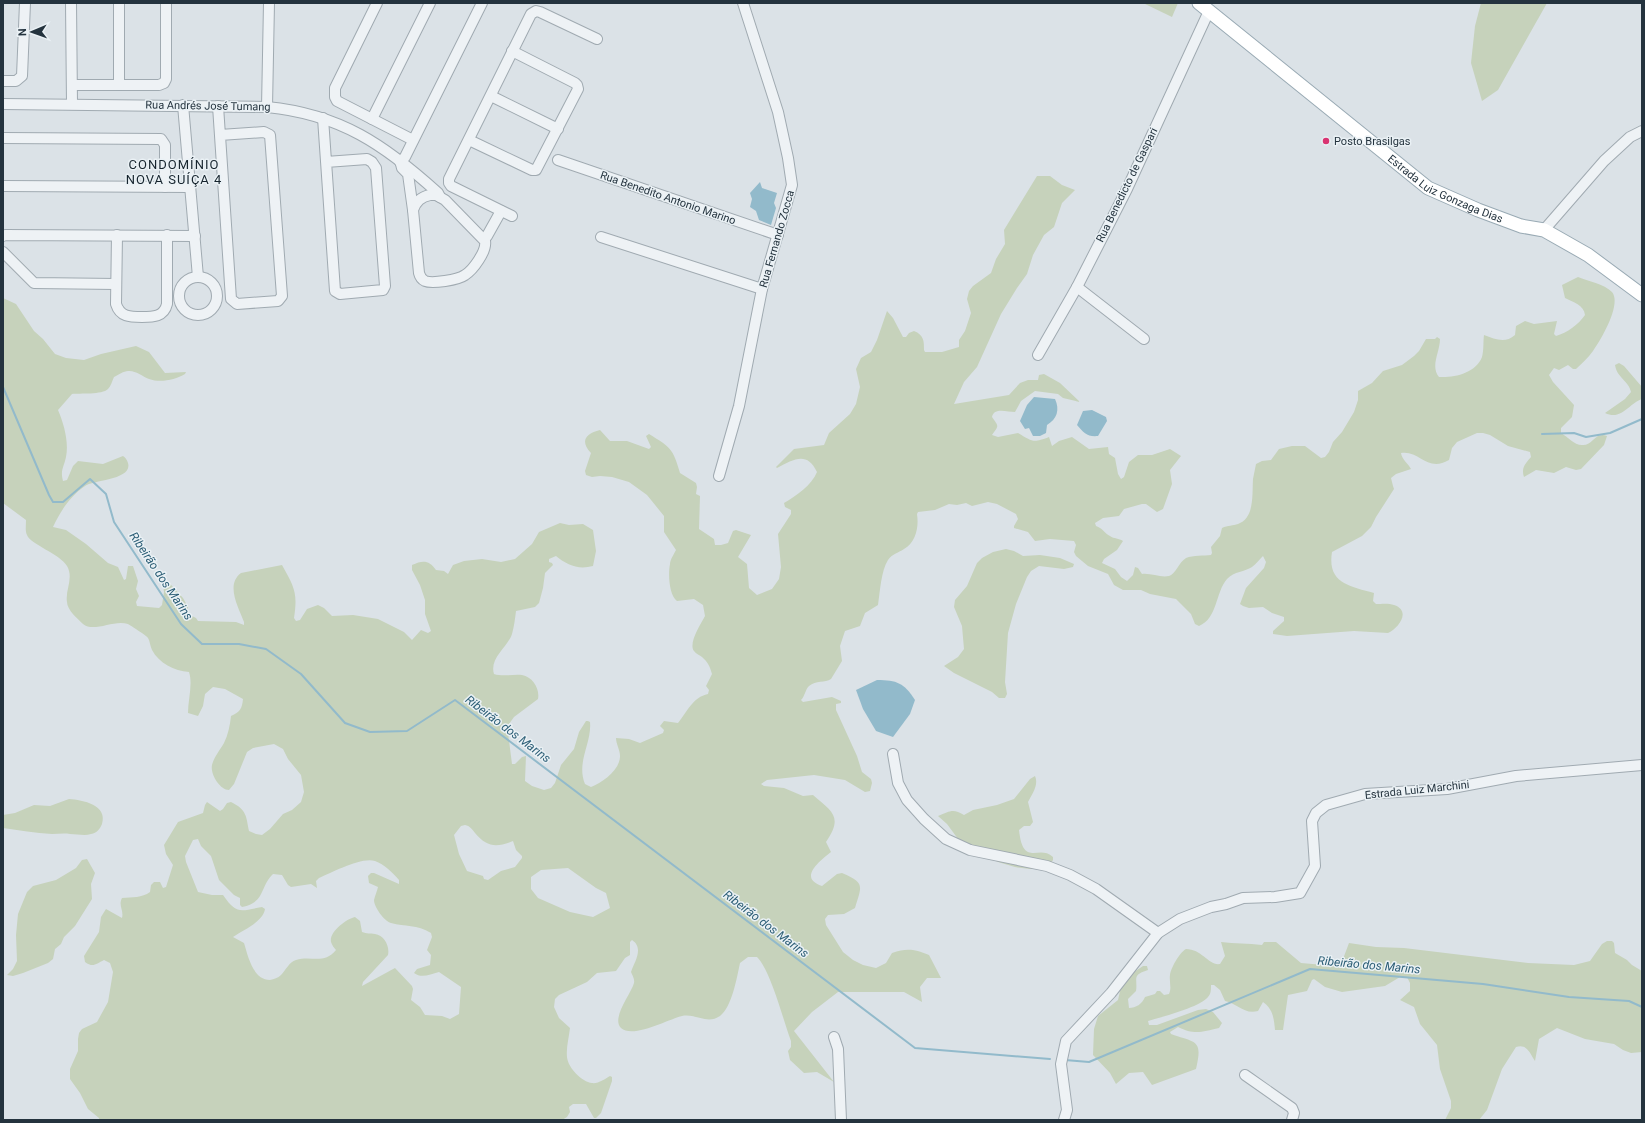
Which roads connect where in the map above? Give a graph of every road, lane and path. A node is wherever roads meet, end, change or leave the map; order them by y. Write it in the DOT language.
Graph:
graph roads {
  1 [pos="25,3"];
  2 [pos="71,3"];
  3 [pos="119,3"];
  4 [pos="166,3"];
  5 [pos="269,3"];
  6 [pos="377,3"];
  7 [pos="430,3"];
  8 [pos="482,3"];
  9 [pos="743,3"];
  10 [pos="1204,7"];
  11 [pos="597,39"];
  12 [pos="512,52"];
  13 [pos="3,81"];
  14 [pos="72,85"];
  15 [pos="119,85"];
  16 [pos="491,96"];
  17 [pos="3,104"];
  18 [pos="72,104"];
  19 [pos="183,106"];
  20 [pos="218,106"];
  21 [pos="267,107"];
  22 [pos="323,118"];
  23 [pos="372,119"];
  24 [pos="558,129"];
  25 [pos="1642,131"];
  26 [pos="220,135"];
  27 [pos="3,138"];
  28 [pos="414,140"];
  29 [pos="469,140"];
  30 [pos="558,160"];
  31 [pos="326,162"];
  32 [pos="400,162"];
  33 [pos="3,186"];
  34 [pos="166,187"];
  35 [pos="190,187"];
  36 [pos="440,197"];
  37 [pos="413,210"];
  38 [pos="501,210"];
  39 [pos="512,216"];
  40 [pos="1544,230"];
  41 [pos="117,235"];
  42 [pos="167,235"];
  43 [pos="778,235"];
  44 [pos="3,236"];
  45 [pos="195,236"];
  46 [pos="602,237"];
  47 [pos="484,238"];
  48 [pos="3,252"];
  49 [pos="198,277"];
  50 [pos="116,284"];
  51 [pos="1077,287"];
  52 [pos="762,289"];
  53 [pos="1642,295"];
  54 [pos="1144,339"];
  55 [pos="1038,355"];
  56 [pos="719,476"];
  57 [pos="893,754"];
  58 [pos="1642,765"];
  59 [pos="1158,933"];
  60 [pos="834,1037"];
  61 [pos="1245,1075"];
  62 [pos="841,1120"];
  63 [pos="1064,1120"];
  64 [pos="1292,1120"];
  1 -- 13 [label="street"];
  2 -- 14 [label="street"];
  3 -- 15 [label="street"];
  4 -- 15 [label="street"];
  5 -- 21 [label="street"];
  6 -- 23 [label="street"];
  7 -- 23 [label="street"];
  8 -- 28 [label="street"];
  9 -- 43 [label="street, Rua Fernando Zocca"];
  10 -- 40 [label="main road, Estrada Luiz Gonzaga Dias"];
  10 -- 51 [label="street, Rua Benedicto de Gaspari"];
  11 -- 12 [label="street"];
  12 -- 16 [label="street"];
  12 -- 24 [label="street"];
  14 -- 15 [label="street"];
  14 -- 18 [label="street"];
  16 -- 24 [label="street"];
  16 -- 29 [label="street"];
  17 -- 18 [label="street, Rua Andrés José Tumang"];
  18 -- 19 [label="street, Rua Andrés José Tumang"];
  19 -- 20 [label="street, Rua Andrés José Tumang"];
  19 -- 35 [label="street"];
  20 -- 21 [label="street, Rua Andrés José Tumang"];
  20 -- 26 [label="street"];
  21 -- 22 [label="street, Rua Andrés José Tumang"];
  22 -- 31 [label="street"];
  22 -- 32 [label="street, Rua Andrés José Tumang"];
  23 -- 28 [label="street"];
  24 -- 29 [label="street"];
  25 -- 40 [label="street"];
  26 -- 26 [label="street"];
  27 -- 34 [label="street"];
  28 -- 32 [label="street"];
  29 -- 38 [label="street"];
  30 -- 43 [label="street, Rua Benedito Antonio Marino"];
  31 -- 31 [label="street"];
  32 -- 36 [label="street, Rua Andrés José Tumang"];
  32 -- 37 [label="street"];
  33 -- 34 [label="street"];
  34 -- 35 [label="street"];
  35 -- 45 [label="street"];
  36 -- 37 [label="street"];
  36 -- 47 [label="street"];
  37 -- 47 [label="street"];
  38 -- 39 [label="street"];
  38 -- 47 [label="street"];
  40 -- 53 [label="main road, Estrada Luiz Gonzaga Dias"];
  41 -- 42 [label="street"];
  41 -- 44 [label="street"];
  41 -- 50 [label="street"];
  42 -- 45 [label="street"];
  42 -- 50 [label="street"];
  43 -- 52 [label="street, Rua Fernando Zocca"];
  45 -- 49 [label="street"];
  46 -- 52 [label="street"];
  48 -- 50 [label="street"];
  51 -- 54 [label="street"];
  51 -- 55 [label="street, Rua Benedicto de Gaspari"];
  52 -- 56 [label="street, Rua Fernando Zocca"];
  57 -- 59 [label="street"];
  58 -- 59 [label="street, Estrada Luiz Marchini"];
  59 -- 63 [label="street, Estrada Luiz Marchini"];
  60 -- 62 [label="street"];
  61 -- 64 [label="street"];
}
